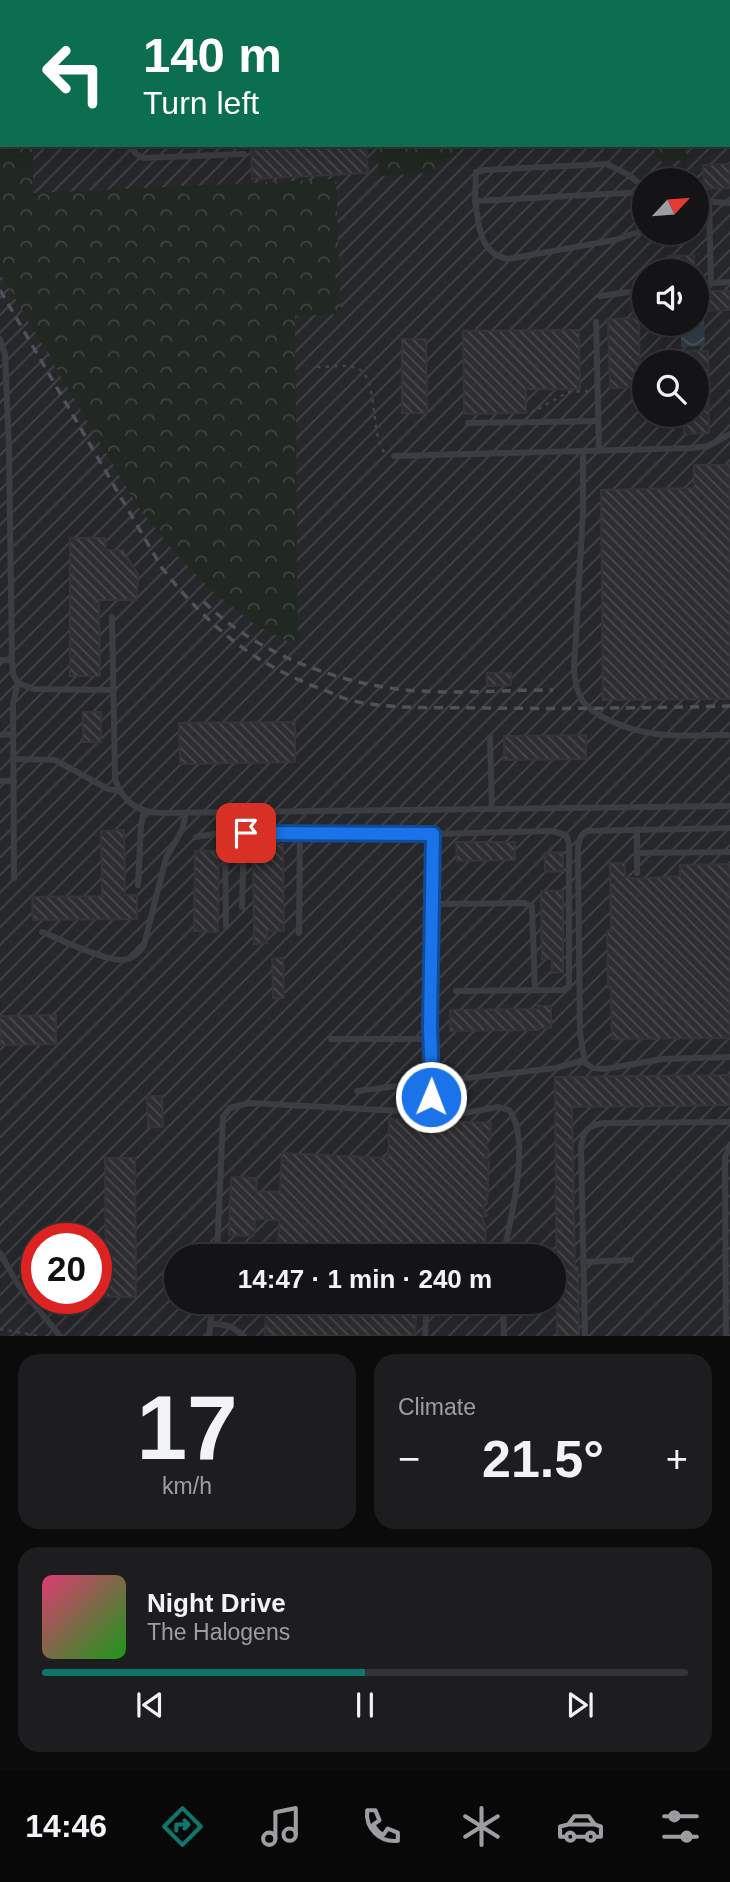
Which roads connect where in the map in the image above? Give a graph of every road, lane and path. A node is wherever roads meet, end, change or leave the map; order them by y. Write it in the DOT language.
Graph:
graph roads {
  1 [pos="131,147"];
  2 [pos="244,154"];
  3 [pos="632,178"];
  4 [pos="632,193"];
  5 [pos="475,201"];
  6 [pos="730,203"];
  7 [pos="709,204"];
  8 [pos="632,234"];
  9 [pos="730,282"];
  10 [pos="710,284"];
  11 [pos="632,292"];
  12 [pos="600,296"];
  13 [pos="596,322"];
  14 [pos="0,339"];
  15 [pos="317,367"];
  16 [pos="598,391"];
  17 [pos="598,421"];
  18 [pos="524,422"];
  19 [pos="468,424"];
  20 [pos="730,434"];
  21 [pos="0,449"];
  22 [pos="9,449"];
  23 [pos="583,451"];
  24 [pos="599,451"];
  25 [pos="394,456"];
  26 [pos="112,617"];
  27 [pos="0,660"];
  28 [pos="12,660"];
  29 [pos="18,683"];
  30 [pos="114,691"];
  31 [pos="13,734"];
  32 [pos="0,735"];
  33 [pos="728,735"];
  34 [pos="490,737"];
  35 [pos="13,759"];
  36 [pos="0,781"];
  37 [pos="14,781"];
  38 [pos="121,791"];
  39 [pos="730,806"];
  40 [pos="492,809"];
  41 [pos="144,811"];
  42 [pos="220,812"];
  43 [pos="186,813"];
  44 [pos="730,828"];
  45 [pos="637,829"];
  46 [pos="220,833"];
  47 [pos="300,833"];
  48 [pos="433,834"];
  49 [pos="196,837"];
  50 [pos="730,852"];
  51 [pos="637,853"];
  52 [pos="637,873"];
  53 [pos="15,878"];
  54 [pos="138,885"];
  55 [pos="432,904"];
  56 [pos="242,907"];
  57 [pos="226,927"];
  58 [pos="42,932"];
  59 [pos="299,933"];
  60 [pos="535,990"];
  61 [pos="456,991"];
  62 [pos="430,1039"];
  63 [pos="331,1040"];
  64 [pos="730,1057"];
  65 [pos="584,1060"];
  66 [pos="432,1082"];
  67 [pos="358,1091"];
  68 [pos="429,1112"];
  69 [pos="730,1122"];
  70 [pos="730,1147"];
  71 [pos="217,1244"];
  72 [pos="505,1244"];
  73 [pos="0,1253"];
  74 [pos="631,1261"];
  75 [pos="583,1262"];
  76 [pos="211,1314"];
  77 [pos="426,1314"];
  78 [pos="503,1314"];
  79 [pos="210,1323"];
  80 [pos="0,1329"];
  81 [pos="40,1336"];
  82 [pos="60,1336"];
  83 [pos="209,1336"];
  84 [pos="244,1336"];
  85 [pos="425,1336"];
  86 [pos="504,1336"];
  87 [pos="585,1336"];
  88 [pos="726,1336"];
  1 -- 2 [label="lane"];
  3 -- 5 [label="lane"];
  4 -- 5 [label="lane"];
  5 -- 8 [label="lane"];
  6 -- 7 [label="lane"];
  7 -- 10 [label="lane"];
  9 -- 10 [label="lane"];
  11 -- 12 [label="lane"];
  13 -- 16 [label="lane"];
  14 -- 22 [label="lane"];
  15 -- 25 [label="path"];
  16 -- 17 [label="lane"];
  16 -- 18 [label="path"];
  17 -- 18 [label="lane"];
  17 -- 24 [label="lane"];
  18 -- 19 [label="lane"];
  20 -- 24 [label="lane"];
  21 -- 22 [label="lane"];
  22 -- 28 [label="lane"];
  23 -- 24 [label="lane"];
  23 -- 25 [label="lane"];
  23 -- 33 [label="lane"];
  26 -- 30 [label="lane"];
  27 -- 28 [label="lane"];
  28 -- 29 [label="lane"];
  29 -- 30 [label="lane"];
  29 -- 31 [label="lane"];
  30 -- 38 [label="lane"];
  31 -- 32 [label="lane"];
  31 -- 35 [label="lane"];
  34 -- 40 [label="lane"];
  35 -- 37 [label="lane"];
  35 -- 38 [label="lane"];
  36 -- 37 [label="lane"];
  37 -- 53 [label="lane"];
  38 -- 41 [label="lane"];
  39 -- 40 [label="lane"];
  40 -- 42 [label="lane"];
  41 -- 43 [label="lane"];
  41 -- 54 [label="lane"];
  42 -- 43 [label="lane"];
  42 -- 46 [label="lane"];
  43 -- 58 [label="lane"];
  44 -- 45 [label="lane"];
  45 -- 51 [label="lane"];
  45 -- 65 [label="lane"];
  46 -- 49 [label="lane"];
  46 -- 57 [label="lane"];
  47 -- 48 [label="lane"];
  47 -- 56 [label="lane"];
  47 -- 59 [label="lane"];
  48 -- 55 [label="lane"];
  48 -- 60 [label="lane"];
  50 -- 51 [label="lane"];
  51 -- 52 [label="lane"];
  55 -- 60 [label="lane"];
  55 -- 62 [label="lane"];
  60 -- 61 [label="lane"];
  62 -- 63 [label="lane"];
  62 -- 66 [label="lane"];
  64 -- 65 [label="lane"];
  65 -- 66 [label="lane"];
  66 -- 67 [label="lane"];
  66 -- 68 [label="lane"];
  68 -- 71 [label="lane"];
  68 -- 72 [label="lane"];
  69 -- 75 [label="lane"];
  70 -- 88 [label="lane"];
  73 -- 82 [label="lane"];
  74 -- 75 [label="lane"];
  75 -- 87 [label="lane"];
  76 -- 79 [label="lane"];
  77 -- 85 [label="lane"];
  78 -- 86 [label="lane"];
  79 -- 83 [label="lane"];
  79 -- 84 [label="lane"];
  80 -- 81 [label="path"];
}
